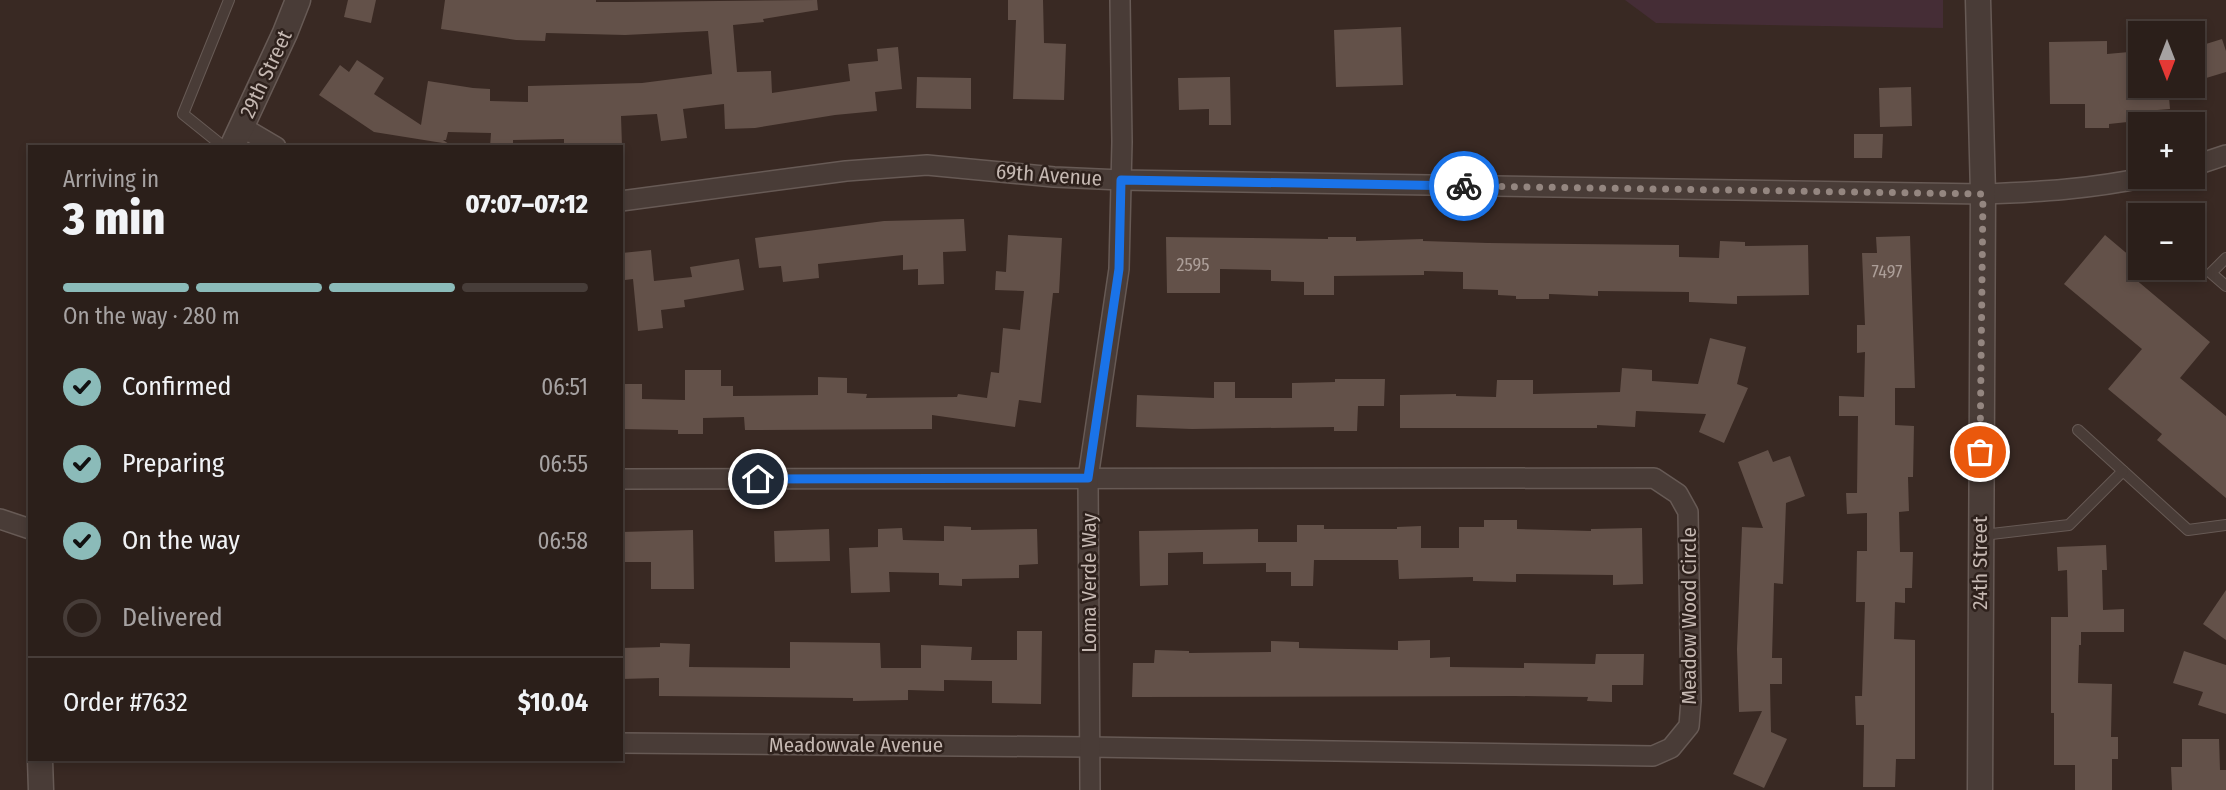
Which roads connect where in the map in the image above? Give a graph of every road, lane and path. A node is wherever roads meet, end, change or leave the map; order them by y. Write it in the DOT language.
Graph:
graph roads {
  1 [pos="229,0"];
  2 [pos="298,0"];
  3 [pos="1120,0"];
  4 [pos="1978,0"];
  5 [pos="237,137"];
  6 [pos="222,145"];
  7 [pos="268,145"];
  8 [pos="2226,155"];
  9 [pos="2205,162"];
  10 [pos="1121,180"];
  11 [pos="2128,181"];
  12 [pos="1983,194"];
  13 [pos="623,201"];
  14 [pos="2226,258"];
  15 [pos="2226,286"];
  16 [pos="2078,430"];
  17 [pos="2123,471"];
  18 [pos="1088,478"];
  19 [pos="623,479"];
  20 [pos="0,519"];
  21 [pos="2226,525"];
  22 [pos="28,527"];
  23 [pos="1980,535"];
  24 [pos="623,743"];
  25 [pos="1090,747"];
  26 [pos="40,761"];
  27 [pos="41,790"];
  28 [pos="1090,790"];
  29 [pos="1980,790"];
  1 -- 6 [label="lane"];
  2 -- 5 [label="street, 29th Street"];
  3 -- 10 [label="street, Loma Verde Way"];
  4 -- 12 [label="street, 24th Street"];
  5 -- 7 [label="street"];
  8 -- 9 [label="street"];
  10 -- 12 [label="street, 69th Avenue"];
  10 -- 13 [label="street, 69th Avenue"];
  10 -- 18 [label="street, Loma Verde Way"];
  11 -- 12 [label="street, 69th Avenue"];
  12 -- 23 [label="street, 24th Street"];
  14 -- 15 [label="lane"];
  16 -- 17 [label="lane"];
  17 -- 21 [label="lane"];
  17 -- 23 [label="lane"];
  18 -- 19 [label="street, Meadow Wood Circle"];
  18 -- 25 [label="street, Loma Verde Way"];
  18 -- 25 [label="street, Meadow Wood Circle"];
  20 -- 22 [label="street"];
  23 -- 29 [label="street, 24th Street"];
  24 -- 25 [label="street, Meadowvale Avenue"];
  25 -- 28 [label="street, Loma Verde Way"];
  26 -- 27 [label="street"];
}
